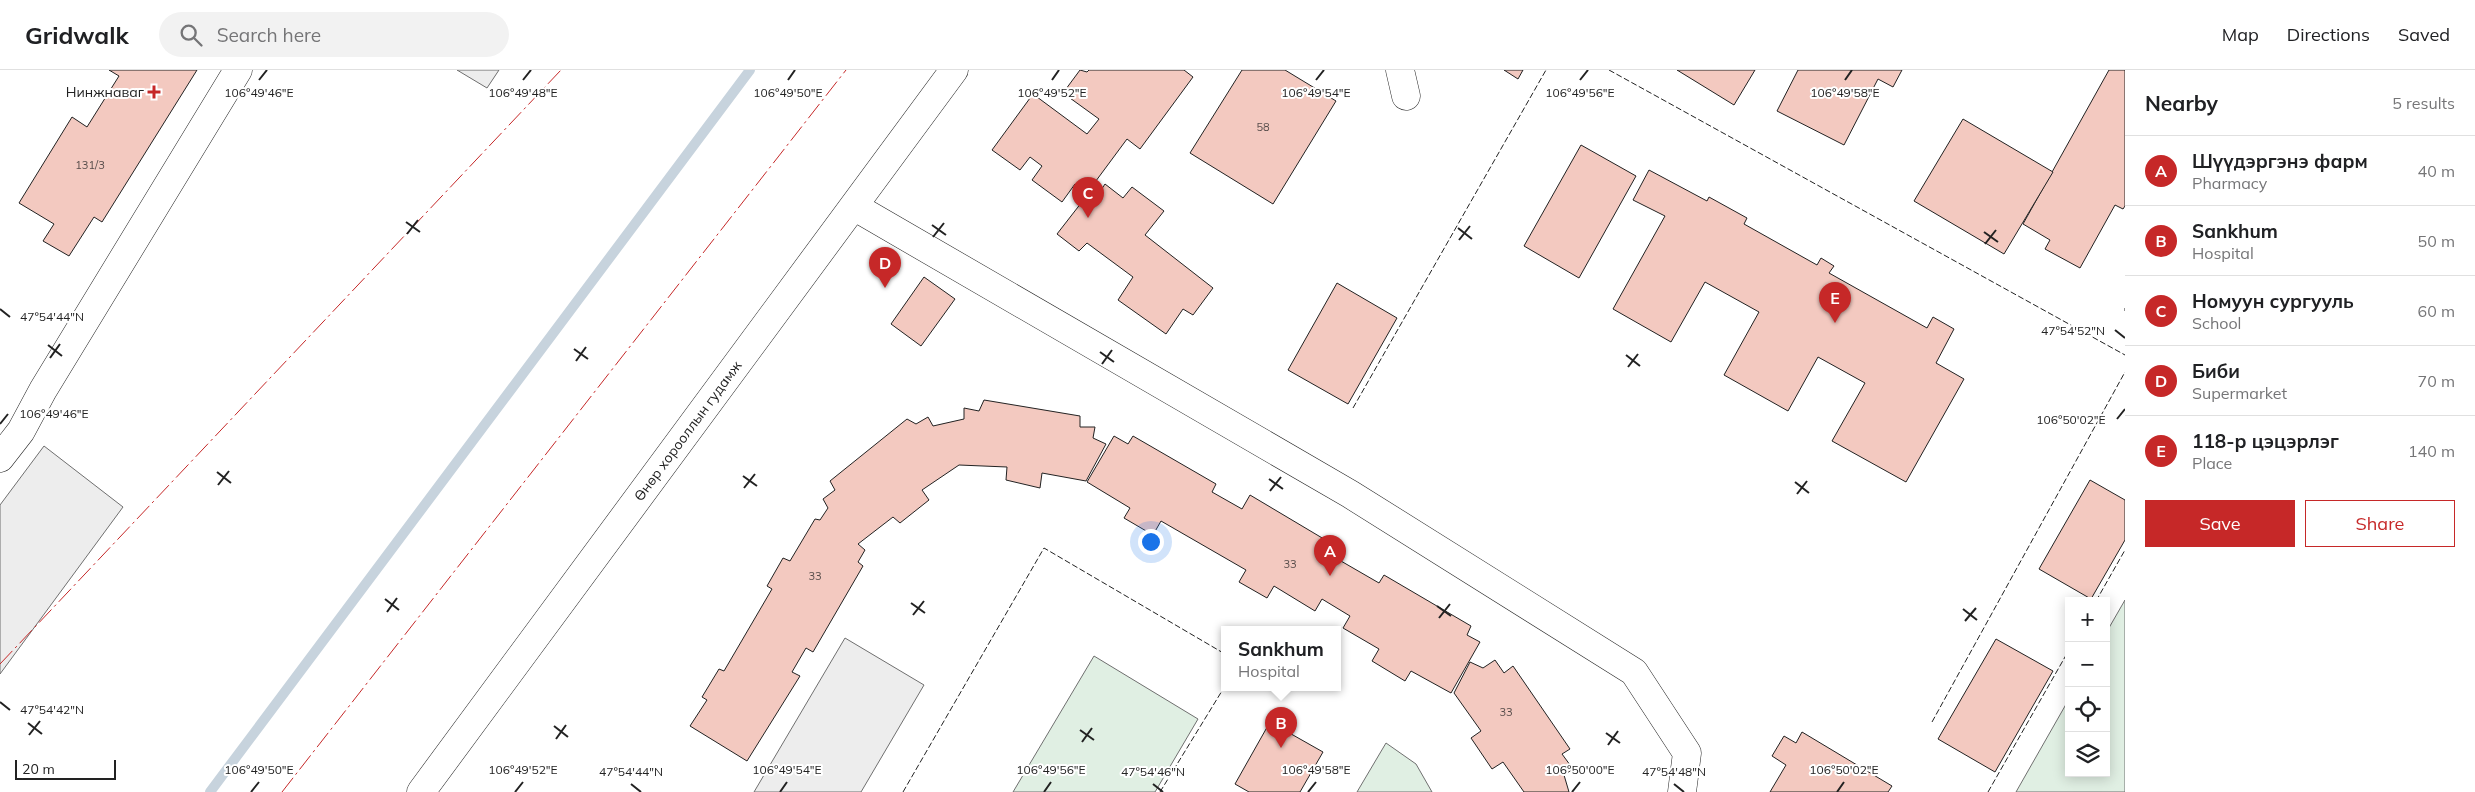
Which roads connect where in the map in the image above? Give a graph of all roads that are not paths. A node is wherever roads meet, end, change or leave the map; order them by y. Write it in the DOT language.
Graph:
graph roads {
  1 [pos="238,70"];
  2 [pos="954,70"];
  3 [pos="854,207"];
  4 [pos="0,458"];
  5 [pos="421,792"];
  6 [pos="1682,792"];
  1 -- 4 [label="street"];
  2 -- 3 [label="street, Өнөр хорооллын гудамж"];
  3 -- 5 [label="street, Өнөр хорооллын гудамж"];
  3 -- 6 [label="street"];
}
